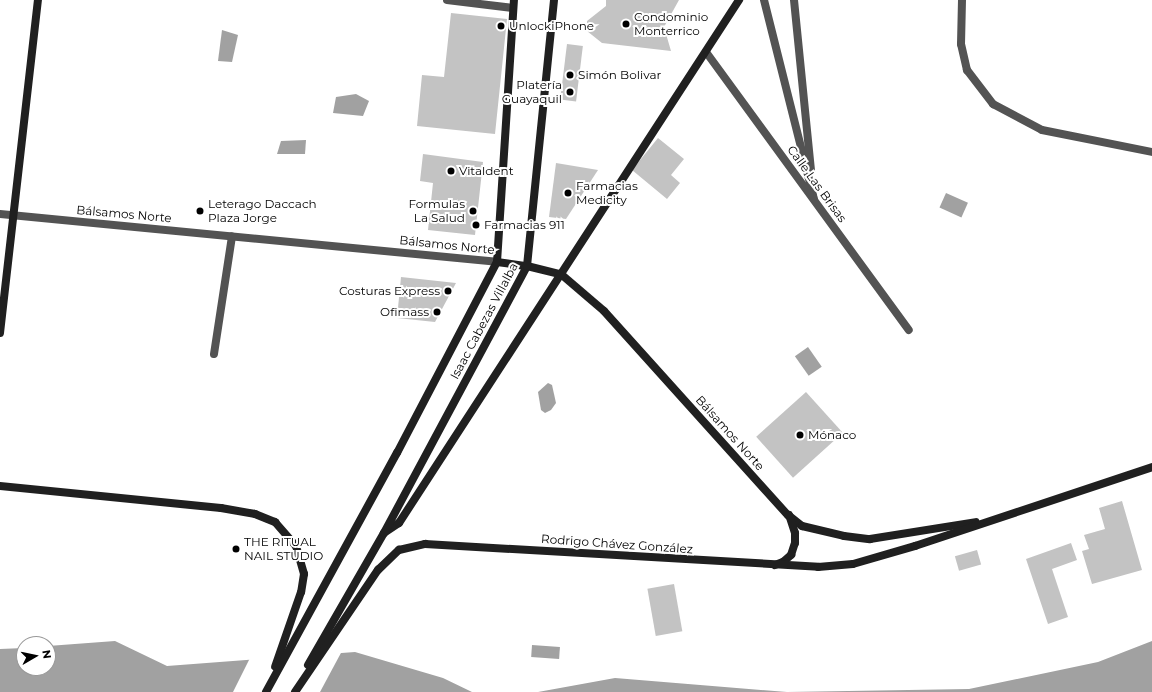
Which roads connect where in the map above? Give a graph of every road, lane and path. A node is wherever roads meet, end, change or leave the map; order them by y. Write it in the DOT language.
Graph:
graph roads {
  1 [pos="38,0"];
  2 [pos="447,0"];
  3 [pos="554,0"];
  4 [pos="739,0"];
  5 [pos="764,0"];
  6 [pos="794,0"];
  7 [pos="962,0"];
  8 [pos="513,4"];
  9 [pos="706,52"];
  10 [pos="1152,152"];
  11 [pos="814,200"];
  12 [pos="0,214"];
  13 [pos="13,216"];
  14 [pos="232,236"];
  15 [pos="497,262"];
  16 [pos="527,266"];
  17 [pos="562,275"];
  18 [pos="909,330"];
  19 [pos="0,333"];
  20 [pos="214,354"];
  21 [pos="1152,467"];
  22 [pos="0,486"];
  23 [pos="788,515"];
  24 [pos="1002,518"];
  25 [pos="384,533"];
  26 [pos="770,566"];
  27 [pos="266,692"];
  28 [pos="295,692"];
  1 -- 13 [label="street"];
  2 -- 8 [label="street"];
  3 -- 16 [label="street, Isaac Cabezas Villalba"];
  4 -- 9 [label="street"];
  5 -- 11 [label="street"];
  6 -- 11 [label="street"];
  7 -- 10 [label="street"];
  8 -- 15 [label="street, Isaac Cabezas Villalba"];
  9 -- 11 [label="street, Calle Las Brisas"];
  9 -- 17 [label="street"];
  11 -- 18 [label="street, Calle Las Brisas"];
  12 -- 13 [label="street, Bálsamos Norte"];
  13 -- 14 [label="street, Bálsamos Norte"];
  13 -- 19 [label="street"];
  14 -- 15 [label="street, Bálsamos Norte"];
  14 -- 20 [label="street"];
  15 -- 16 [label="street, Bálsamos Norte"];
  15 -- 27 [label="street, Isaac Cabezas Villalba"];
  16 -- 17 [label="street, Bálsamos Norte"];
  16 -- 25 [label="street, Isaac Cabezas Villalba"];
  17 -- 23 [label="street, Bálsamos Norte"];
  17 -- 25 [label="street"];
  21 -- 24 [label="street, Rodrigo Chávez González"];
  22 -- 27 [label="street"];
  23 -- 24 [label="street, Rodrigo Chávez González"];
  23 -- 26 [label="street"];
  24 -- 26 [label="street, Rodrigo Chávez González"];
  25 -- 28 [label="street, Isaac Cabezas Villalba"];
  26 -- 28 [label="street, Rodrigo Chávez González"];
}
